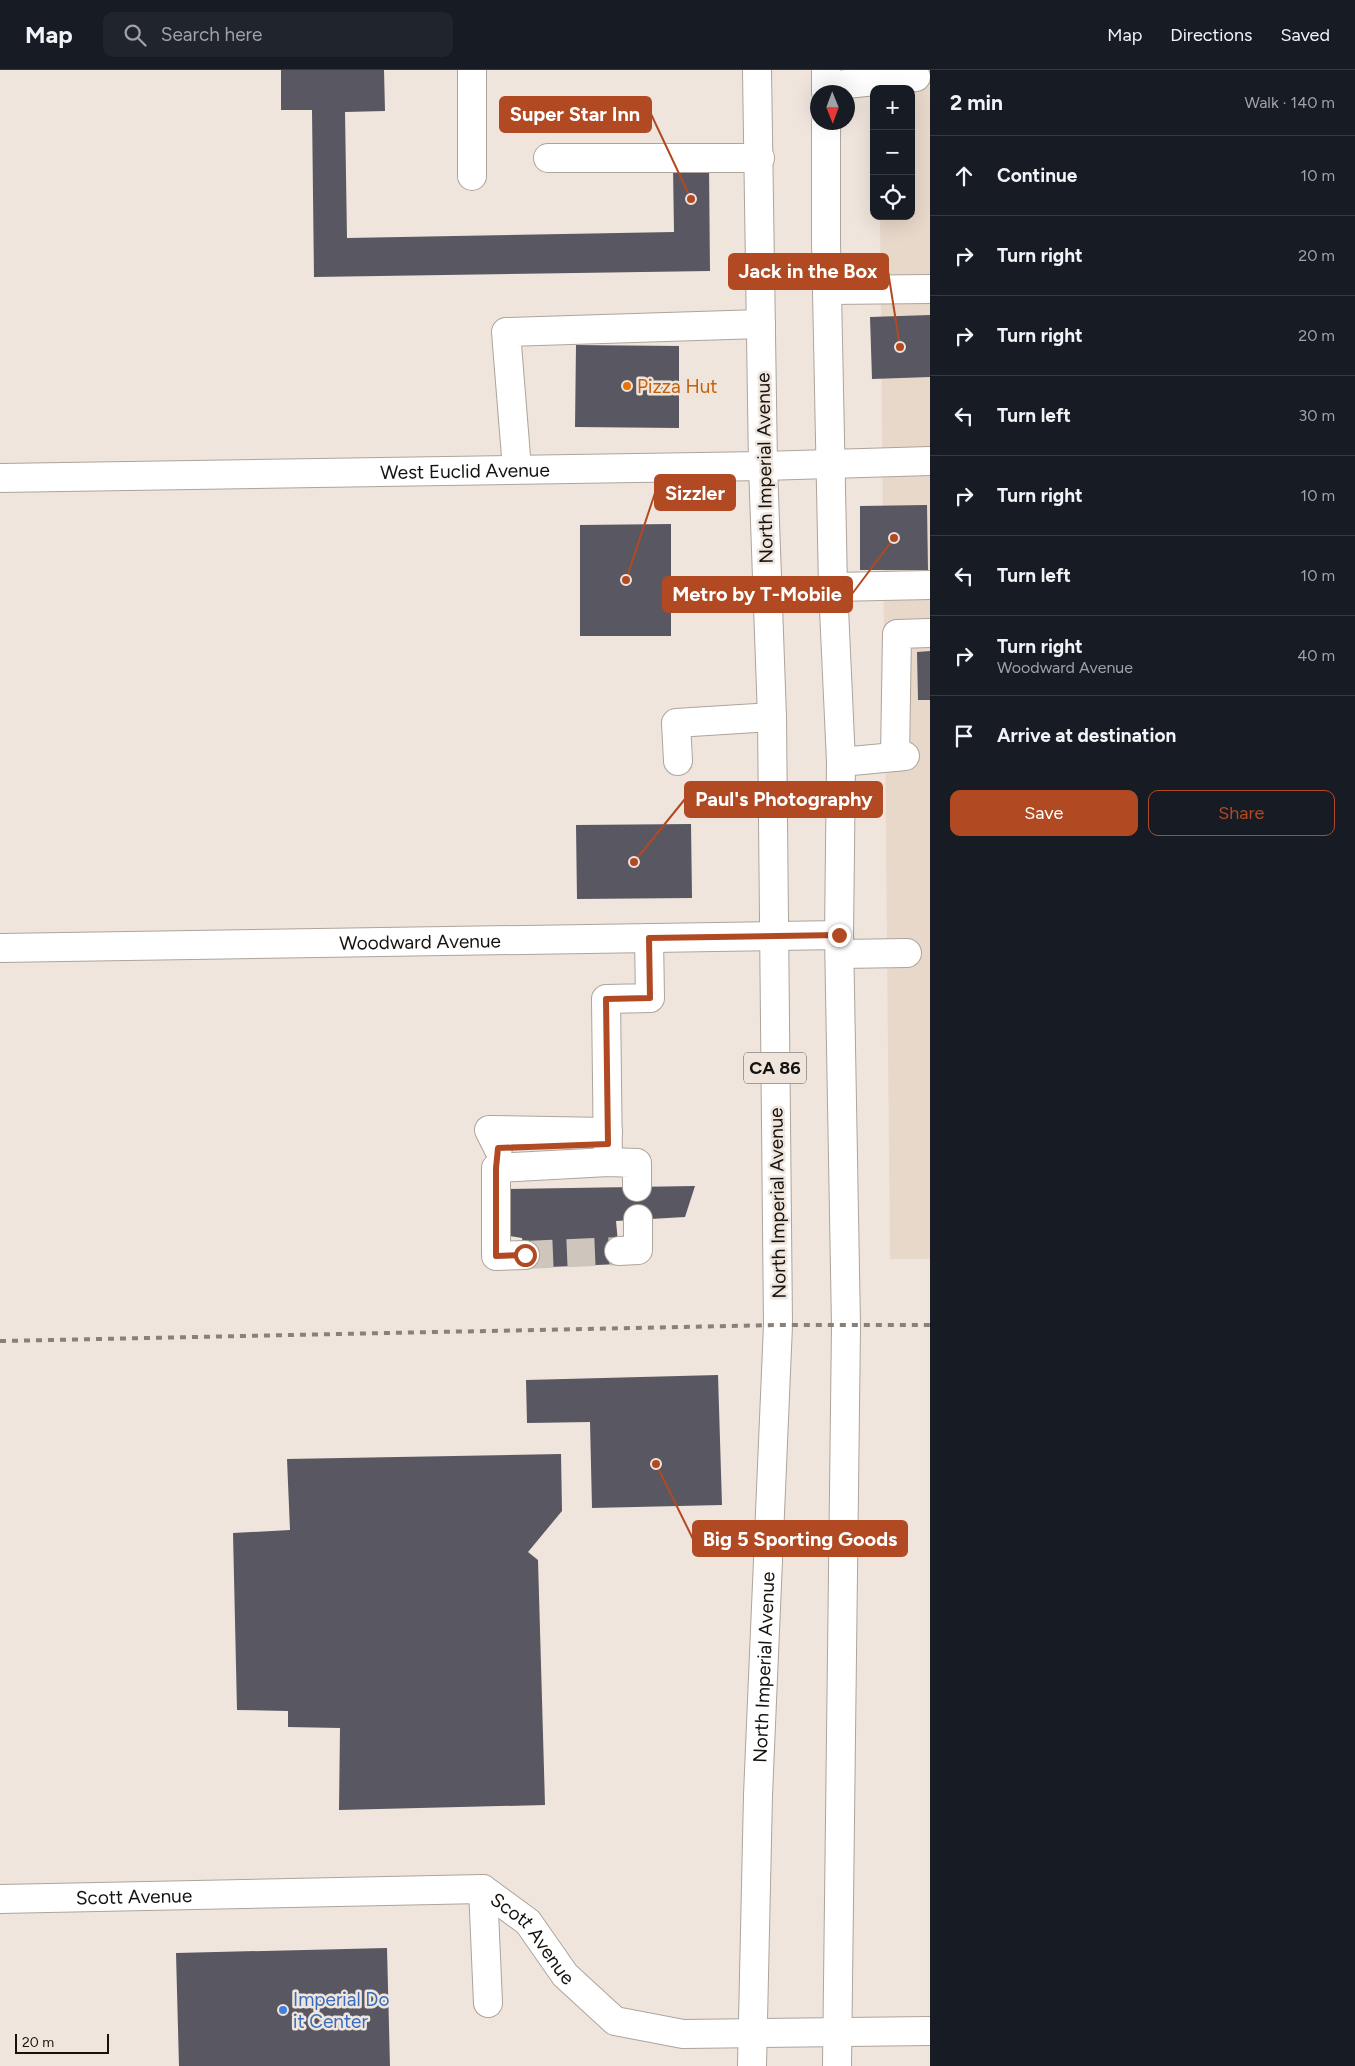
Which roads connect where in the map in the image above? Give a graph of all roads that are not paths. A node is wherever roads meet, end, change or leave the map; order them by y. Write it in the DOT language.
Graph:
graph roads {
  1 [pos="472,70"];
  2 [pos="757,70"];
  3 [pos="916,76"];
  4 [pos="826,83"];
  5 [pos="826,130"];
  6 [pos="548,158"];
  7 [pos="760,158"];
  8 [pos="472,176"];
  9 [pos="930,289"];
  10 [pos="828,290"];
  11 [pos="761,324"];
  12 [pos="930,462"];
  13 [pos="832,464"];
  14 [pos="763,466"];
  15 [pos="517,469"];
  16 [pos="0,478"];
  17 [pos="930,585"];
  18 [pos="833,587"];
  19 [pos="930,633"];
  20 [pos="772,717"];
  21 [pos="678,761"];
  22 [pos="842,762"];
  23 [pos="774,936"];
  24 [pos="649,938"];
  25 [pos="839,944"];
  26 [pos="0,948"];
  27 [pos="907,953"];
  28 [pos="608,1146"];
  29 [pos="497,1158"];
  30 [pos="637,1175"];
  31 [pos="638,1219"];
  32 [pos="619,1251"];
  33 [pos="525,1255"];
  34 [pos="483,1889"];
  35 [pos="0,1899"];
  36 [pos="488,2003"];
  37 [pos="930,2031"];
  38 [pos="837,2032"];
  39 [pos="753,2034"];
  40 [pos="752,2066"];
  41 [pos="837,2066"];
  1 -- 8 [label="main road"];
  2 -- 7 [label="main road, North Imperial Avenue / CA 86"];
  3 -- 4 [label="main road"];
  5 -- 10 [label="main road"];
  6 -- 7 [label="main road"];
  7 -- 11 [label="main road, North Imperial Avenue / CA 86"];
  9 -- 10 [label="main road"];
  10 -- 13 [label="main road"];
  11 -- 14 [label="main road, North Imperial Avenue / CA 86"];
  11 -- 15 [label="main road"];
  12 -- 13 [label="main road, West Euclid Avenue"];
  13 -- 14 [label="main road, West Euclid Avenue"];
  13 -- 18 [label="main road"];
  14 -- 15 [label="main road, West Euclid Avenue"];
  14 -- 20 [label="main road, North Imperial Avenue / CA 86"];
  15 -- 16 [label="main road, West Euclid Avenue"];
  17 -- 18 [label="main road"];
  18 -- 22 [label="main road"];
  19 -- 22 [label="main road"];
  20 -- 21 [label="main road"];
  20 -- 23 [label="main road, North Imperial Avenue / CA 86"];
  22 -- 25 [label="main road"];
  23 -- 24 [label="main road, Woodward Avenue"];
  23 -- 25 [label="main road, Woodward Avenue"];
  23 -- 39 [label="main road, North Imperial Avenue / CA 86"];
  24 -- 26 [label="main road, Woodward Avenue"];
  24 -- 28 [label="main road"];
  25 -- 27 [label="main road, Woodward Avenue"];
  25 -- 38 [label="main road"];
  28 -- 29 [label="main road"];
  28 -- 29 [label="main road"];
  28 -- 30 [label="main road"];
  29 -- 33 [label="main road"];
  31 -- 32 [label="main road"];
  34 -- 35 [label="main road, Scott Avenue"];
  34 -- 36 [label="main road"];
  34 -- 39 [label="main road, Scott Avenue"];
  37 -- 38 [label="main road, Scott Avenue"];
  38 -- 39 [label="main road, Scott Avenue"];
  38 -- 41 [label="main road"];
  39 -- 40 [label="main road, North Imperial Avenue / CA 86"];
}
